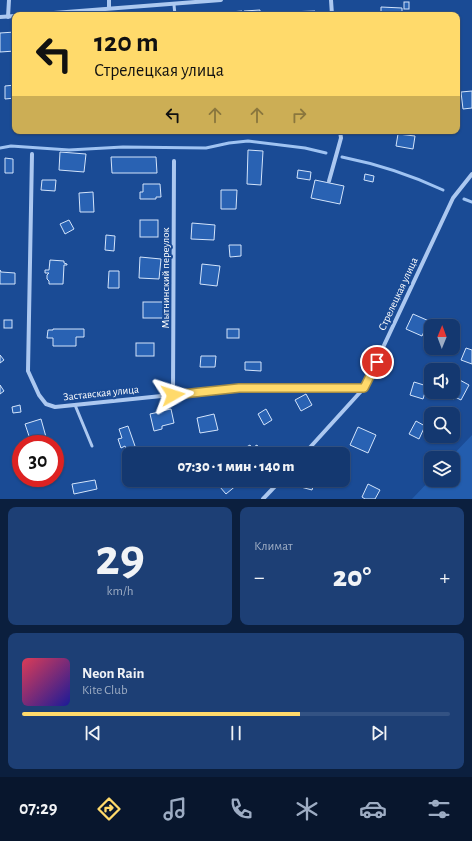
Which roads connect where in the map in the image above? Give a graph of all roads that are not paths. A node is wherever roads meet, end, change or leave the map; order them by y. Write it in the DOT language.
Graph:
graph roads {
  1 [pos="9,0"];
  2 [pos="109,0"];
  3 [pos="221,0"];
  4 [pos="331,0"];
  5 [pos="174,5"];
  6 [pos="109,8"];
  7 [pos="63,12"];
  8 [pos="175,12"];
  9 [pos="332,12"];
  10 [pos="12,16"];
  11 [pos="0,17"];
  12 [pos="8,17"];
  13 [pos="340,134"];
  14 [pos="32,154"];
  15 [pos="174,161"];
  16 [pos="472,174"];
  17 [pos="329,181"];
  18 [pos="364,388"];
  19 [pos="173,395"];
  20 [pos="75,405"];
  21 [pos="92,446"];
  22 [pos="310,447"];
  23 [pos="274,487"];
  24 [pos="263,499"];
  1 -- 12 [label="street"];
  2 -- 6 [label="street"];
  3 -- 5 [label="street"];
  4 -- 9 [label="street"];
  5 -- 6 [label="street"];
  5 -- 8 [label="lane"];
  6 -- 7 [label="street"];
  10 -- 12 [label="street"];
  11 -- 12 [label="street"];
  13 -- 17 [label="street"];
  14 -- 20 [label="street, Заставская улица"];
  15 -- 19 [label="street, Мытнинский переулок"];
  16 -- 18 [label="street, Стрелецкая улица"];
  18 -- 19 [label="street, Заставская улица"];
  18 -- 22 [label="street, Стрелецкая улица"];
  19 -- 20 [label="street, Заставская улица"];
  20 -- 21 [label="lane"];
  23 -- 24 [label="street"];
}
